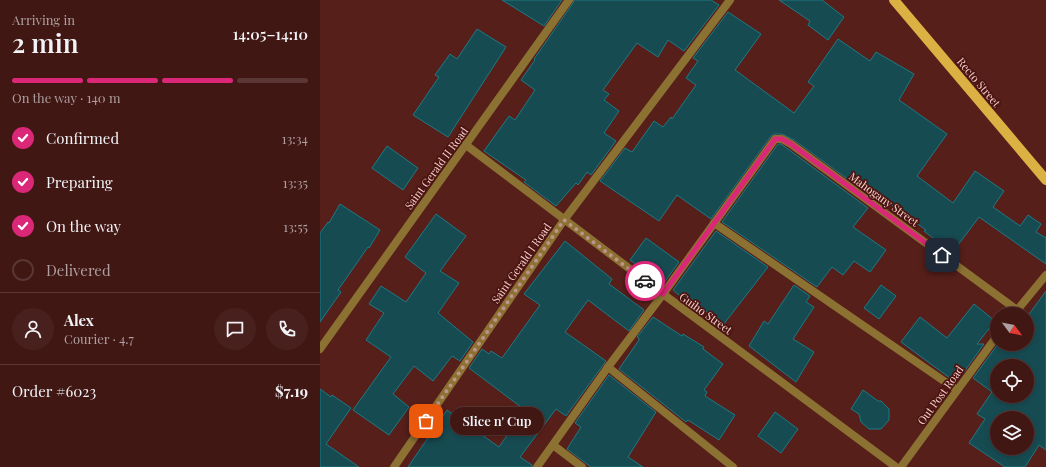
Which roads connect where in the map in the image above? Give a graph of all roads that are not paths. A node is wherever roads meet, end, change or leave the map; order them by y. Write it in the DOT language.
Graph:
graph roads {
  1 [pos="569,0"];
  2 [pos="730,0"];
  3 [pos="894,0"];
  4 [pos="466,145"];
  5 [pos="1046,180"];
  6 [pos="564,220"];
  7 [pos="714,223"];
  8 [pos="1046,275"];
  9 [pos="663,294"];
  10 [pos="1008,307"];
  11 [pos="1019,307"];
  12 [pos="990,345"];
  13 [pos="320,349"];
  14 [pos="608,367"];
  15 [pos="957,390"];
  16 [pos="553,444"];
  17 [pos="394,467"];
  18 [pos="536,467"];
  19 [pos="582,467"];
  20 [pos="733,467"];
  21 [pos="896,467"];
  22 [pos="901,467"];
  1 -- 4 [label="street, Saint Gerald II Road"];
  2 -- 6 [label="street, Saint Gerald I Road"];
  3 -- 5 [label="main road, Recto Street"];
  4 -- 6 [label="street, Guiho Street"];
  4 -- 13 [label="street, Saint Gerald II Road"];
  6 -- 9 [label="street, Guiho Street"];
  6 -- 17 [label="street, Saint Gerald I Road"];
  7 -- 9 [label="street"];
  7 -- 10 [label="street, Mahogany Street"];
  7 -- 15 [label="street"];
  8 -- 11 [label="street"];
  9 -- 14 [label="street"];
  9 -- 21 [label="street, Guiho Street"];
  12 -- 15 [label="street, Out Post Road"];
  14 -- 16 [label="street"];
  14 -- 20 [label="street"];
  15 -- 22 [label="street, Out Post Road"];
  16 -- 18 [label="street"];
  16 -- 19 [label="street"];
}
